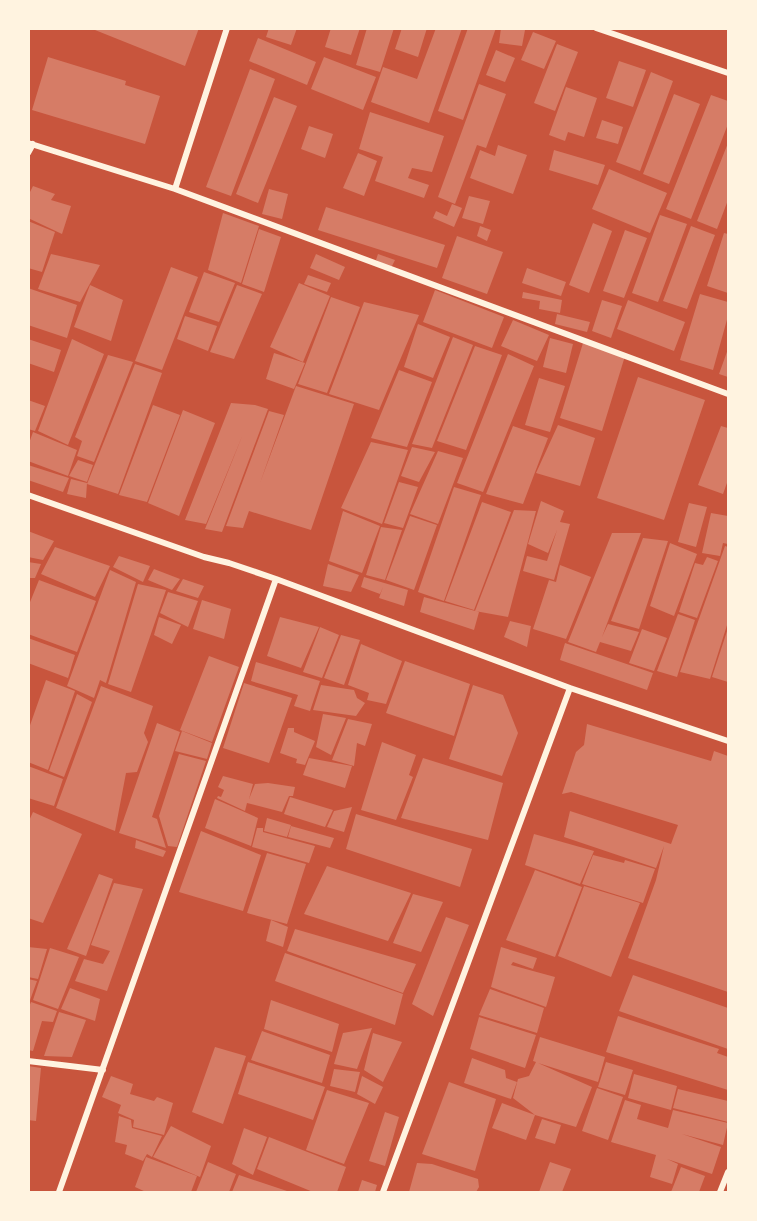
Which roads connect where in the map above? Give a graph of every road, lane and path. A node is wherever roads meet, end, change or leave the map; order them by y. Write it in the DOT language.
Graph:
graph roads {
  1 [pos="227,28"];
  2 [pos="596,28"];
  3 [pos="729,73"];
  4 [pos="31,143"];
  5 [pos="28,153"];
  6 [pos="175,189"];
  7 [pos="729,394"];
  8 [pos="28,495"];
  9 [pos="276,579"];
  10 [pos="570,687"];
  11 [pos="729,741"];
  12 [pos="28,1061"];
  13 [pos="103,1070"];
  14 [pos="729,1172"];
  15 [pos="61,1192"];
  16 [pos="383,1192"];
  17 [pos="720,1192"];
  1 -- 6 [label="street"];
  2 -- 3 [label="street"];
  4 -- 5 [label="street"];
  4 -- 6 [label="street"];
  6 -- 7 [label="street"];
  8 -- 9 [label="street"];
  9 -- 10 [label="street"];
  9 -- 13 [label="street"];
  10 -- 11 [label="street"];
  10 -- 16 [label="street"];
  12 -- 13 [label="street"];
  13 -- 15 [label="street"];
  14 -- 17 [label="street"];
}
